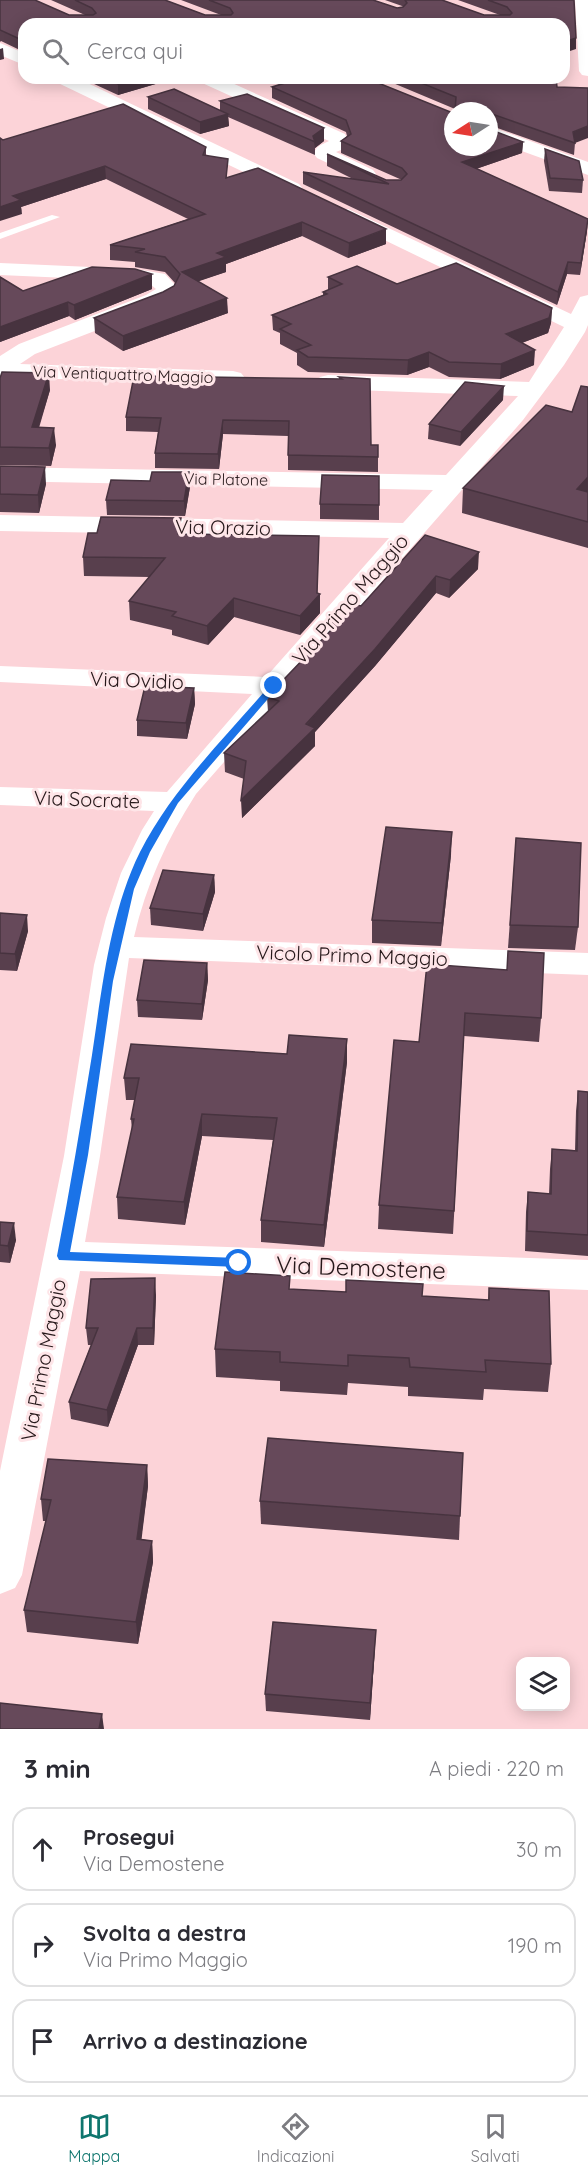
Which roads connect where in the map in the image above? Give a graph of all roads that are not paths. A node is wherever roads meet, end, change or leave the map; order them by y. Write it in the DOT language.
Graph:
graph roads {
  1 [pos="585,9"];
  2 [pos="0,48"];
  3 [pos="18,57"];
  4 [pos="581,68"];
  5 [pos="75,84"];
  6 [pos="219,84"];
  7 [pos="498,135"];
  8 [pos="588,169"];
  9 [pos="384,182"];
  10 [pos="309,196"];
  11 [pos="330,206"];
  12 [pos="55,217"];
  13 [pos="0,236"];
  14 [pos="0,269"];
  15 [pos="582,314"];
  16 [pos="0,368"];
  17 [pos="261,379"];
  18 [pos="308,381"];
  19 [pos="533,389"];
  20 [pos="0,474"];
  21 [pos="453,483"];
  22 [pos="0,524"];
  23 [pos="410,531"];
  24 [pos="0,674"];
  25 [pos="274,686"];
  26 [pos="0,796"];
  27 [pos="174,802"];
  28 [pos="115,946"];
  29 [pos="588,964"];
  30 [pos="63,1256"];
  31 [pos="588,1275"];
  32 [pos="0,1575"];
  1 -- 4 [label="street"];
  2 -- 3 [label="street"];
  5 -- 10 [label="street"];
  6 -- 9 [label="street"];
  7 -- 8 [label="street"];
  11 -- 15 [label="street"];
  12 -- 13 [label="lane"];
  14 -- 16 [label="street"];
  15 -- 19 [label="street, Via Primo Maggio"];
  16 -- 17 [label="street, Via Ventiquattro Maggio"];
  18 -- 19 [label="street"];
  19 -- 21 [label="street, Via Primo Maggio"];
  20 -- 21 [label="street, Via Platone"];
  21 -- 23 [label="street, Via Primo Maggio"];
  22 -- 23 [label="street, Via Orazio"];
  23 -- 25 [label="street, Via Primo Maggio"];
  24 -- 25 [label="street, Via Ovidio"];
  25 -- 27 [label="street, Via Primo Maggio"];
  26 -- 27 [label="street, Via Socrate"];
  27 -- 28 [label="street, Via Primo Maggio"];
  28 -- 29 [label="street, Vicolo Primo Maggio"];
  28 -- 30 [label="street, Via Primo Maggio"];
  30 -- 31 [label="street, Via Demostene"];
  30 -- 32 [label="street, Via Primo Maggio"];
}
